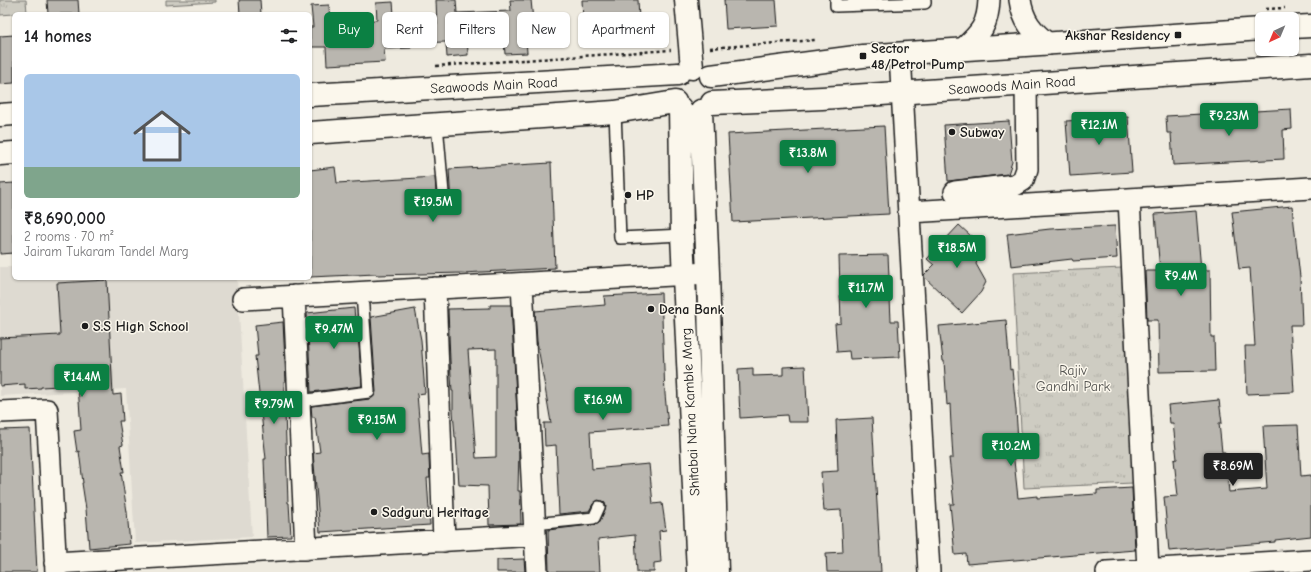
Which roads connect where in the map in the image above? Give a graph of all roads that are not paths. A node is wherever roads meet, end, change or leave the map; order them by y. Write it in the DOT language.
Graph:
graph roads {
  1 [pos="686,0"];
  2 [pos="836,0"];
  3 [pos="925,0"];
  4 [pos="989,0"];
  5 [pos="1020,0"];
  6 [pos="1255,20"];
  7 [pos="1299,21"];
  8 [pos="1311,26"];
  9 [pos="1048,44"];
  10 [pos="963,49"];
  11 [pos="900,54"];
  12 [pos="1311,65"];
  13 [pos="693,67"];
  14 [pos="1026,84"];
  15 [pos="902,93"];
  16 [pos="312,95"];
  17 [pos="692,106"];
  18 [pos="615,112"];
  19 [pos="12,114"];
  20 [pos="0,115"];
  21 [pos="437,124"];
  22 [pos="312,133"];
  23 [pos="12,153"];
  24 [pos="0,154"];
  25 [pos="1311,188"];
  26 [pos="955,192"];
  27 [pos="1130,199"];
  28 [pos="444,205"];
  29 [pos="909,212"];
  30 [pos="682,236"];
  31 [pos="708,273"];
  32 [pos="683,274"];
  33 [pos="522,284"];
  34 [pos="435,288"];
  35 [pos="362,293"];
  36 [pos="294,296"];
  37 [pos="243,299"];
  38 [pos="299,401"];
  39 [pos="0,412"];
  40 [pos="599,507"];
  41 [pos="535,530"];
  42 [pos="444,541"];
  43 [pos="306,548"];
  44 [pos="1311,560"];
  45 [pos="56,568"];
  46 [pos="1148,570"];
  47 [pos="537,572"];
  48 [pos="698,572"];
  49 [pos="716,572"];
  50 [pos="929,572"];
  51 [pos="1108,572"];
  1 -- 13 [label="main road"];
  2 -- 3 [label="lane"];
  4 -- 10 [label="street"];
  5 -- 9 [label="street"];
  6 -- 9 [label="main road, Seawoods Main Road"];
  7 -- 8 [label="main road"];
  9 -- 10 [label="main road, Seawoods Main Road"];
  10 -- 11 [label="main road, Seawoods Main Road"];
  11 -- 13 [label="main road, Seawoods Main Road"];
  11 -- 15 [label="street"];
  12 -- 14 [label="main road, Seawoods Main Road"];
  13 -- 16 [label="main road, Seawoods Main Road"];
  13 -- 17 [label="main road"];
  13 -- 17 [label="main road"];
  14 -- 15 [label="main road, Seawoods Main Road"];
  14 -- 26 [label="street"];
  15 -- 17 [label="main road, Seawoods Main Road"];
  15 -- 29 [label="street"];
  17 -- 18 [label="main road, Seawoods Main Road"];
  17 -- 30 [label="main road, Shitabai Nana Kamble Marg"];
  17 -- 31 [label="main road, Shitabai Nana Kamble Marg"];
  18 -- 21 [label="main road, Seawoods Main Road"];
  18 -- 30 [label="lane"];
  19 -- 20 [label="main road"];
  21 -- 22 [label="main road, Seawoods Main Road"];
  21 -- 28 [label="lane"];
  23 -- 24 [label="main road"];
  25 -- 27 [label="street"];
  27 -- 29 [label="street"];
  27 -- 46 [label="street"];
  29 -- 50 [label="street"];
  30 -- 32 [label="main road, Shitabai Nana Kamble Marg"];
  31 -- 32 [label="street"];
  31 -- 49 [label="main road, Shitabai Nana Kamble Marg"];
  32 -- 33 [label="street"];
  32 -- 48 [label="main road, Shitabai Nana Kamble Marg"];
  33 -- 34 [label="street"];
  33 -- 41 [label="street"];
  34 -- 35 [label="street"];
  34 -- 42 [label="street"];
  35 -- 36 [label="street"];
  35 -- 38 [label="lane"];
  36 -- 37 [label="street"];
  36 -- 38 [label="street"];
  38 -- 43 [label="street"];
  39 -- 45 [label="street"];
  40 -- 41 [label="lane"];
  41 -- 42 [label="street"];
  41 -- 47 [label="street"];
  42 -- 43 [label="street"];
  43 -- 45 [label="street"];
  44 -- 46 [label="street"];
  46 -- 51 [label="street"];
}
